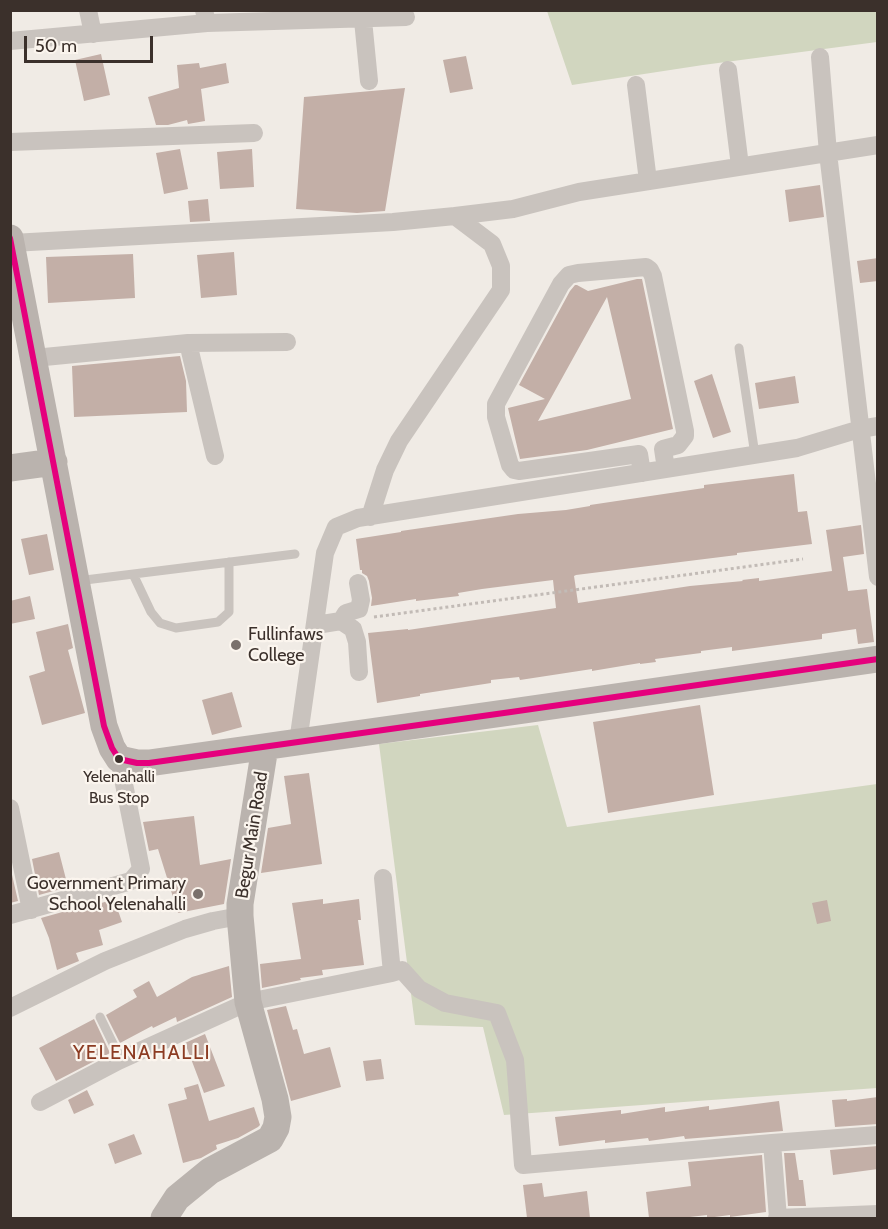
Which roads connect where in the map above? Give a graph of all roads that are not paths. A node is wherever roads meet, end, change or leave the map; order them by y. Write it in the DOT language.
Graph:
graph roads {
  1 [pos="88,10"];
  2 [pos="362,15"];
  3 [pos="205,17"];
  4 [pos="406,17"];
  5 [pos="93,34"];
  6 [pos="10,41"];
  7 [pos="820,57"];
  8 [pos="728,70"];
  9 [pos="369,81"];
  10 [pos="636,85"];
  11 [pos="254,133"];
  12 [pos="10,142"];
  13 [pos="878,145"];
  14 [pos="828,153"];
  15 [pos="740,166"];
  16 [pos="648,181"];
  17 [pos="455,216"];
  18 [pos="11,240"];
  19 [pos="287,342"];
  20 [pos="188,343"];
  21 [pos="739,348"];
  22 [pos="34,358"];
  23 [pos="869,427"];
  24 [pos="663,449"];
  25 [pos="639,454"];
  26 [pos="755,455"];
  27 [pos="215,456"];
  28 [pos="54,462"];
  29 [pos="10,468"];
  30 [pos="666,469"];
  31 [pos="642,473"];
  32 [pos="370,517"];
  33 [pos="295,554"];
  34 [pos="229,562"];
  35 [pos="133,574"];
  36 [pos="878,577"];
  37 [pos="77,581"];
  38 [pos="358,582"];
  39 [pos="341,621"];
  40 [pos="316,625"];
  41 [pos="878,659"];
  42 [pos="359,672"];
  43 [pos="298,742"];
  44 [pos="265,747"];
  45 [pos="119,759"];
  46 [pos="10,808"];
  47 [pos="383,878"];
  48 [pos="31,910"];
  49 [pos="10,915"];
  50 [pos="240,916"];
  51 [pos="392,973"];
  52 [pos="248,1002"];
  53 [pos="10,1008"];
  54 [pos="100,1017"];
  55 [pos="122,1060"];
  56 [pos="40,1102"];
  57 [pos="878,1135"];
  58 [pos="772,1143"];
  59 [pos="878,1214"];
  60 [pos="164,1218"];
  61 [pos="778,1218"];
  1 -- 5 [label="street"];
  2 -- 3 [label="street"];
  2 -- 4 [label="street"];
  2 -- 9 [label="street"];
  3 -- 5 [label="street"];
  5 -- 6 [label="street"];
  7 -- 14 [label="street"];
  8 -- 15 [label="street"];
  10 -- 16 [label="street"];
  11 -- 12 [label="street"];
  13 -- 14 [label="street"];
  14 -- 15 [label="street"];
  14 -- 23 [label="street"];
  15 -- 16 [label="street"];
  16 -- 17 [label="street"];
  17 -- 18 [label="street"];
  17 -- 32 [label="street"];
  18 -- 22 [label="street"];
  19 -- 20 [label="street"];
  20 -- 22 [label="street"];
  20 -- 27 [label="street"];
  21 -- 26 [label="lane"];
  22 -- 28 [label="street"];
  23 -- 26 [label="street"];
  23 -- 36 [label="street"];
  24 -- 25 [label="street"];
  24 -- 25 [label="street"];
  24 -- 30 [label="street"];
  25 -- 31 [label="street"];
  26 -- 30 [label="street"];
  28 -- 29 [label="street"];
  28 -- 37 [label="street"];
  30 -- 31 [label="street"];
  31 -- 32 [label="street"];
  32 -- 40 [label="street"];
  33 -- 34 [label="lane"];
  34 -- 35 [label="lane"];
  34 -- 35 [label="lane"];
  35 -- 37 [label="lane"];
  37 -- 45 [label="street"];
  38 -- 39 [label="street"];
  39 -- 40 [label="street"];
  39 -- 42 [label="street"];
  40 -- 43 [label="street"];
  41 -- 43 [label="street"];
  43 -- 44 [label="street"];
  44 -- 45 [label="street, Begur Main Road"];
  44 -- 50 [label="street, Begur Main Road"];
  45 -- 48 [label="street"];
  46 -- 48 [label="street"];
  47 -- 51 [label="street"];
  48 -- 49 [label="street"];
  50 -- 52 [label="street, Begur Main Road"];
  50 -- 53 [label="street"];
  51 -- 52 [label="street"];
  51 -- 58 [label="street"];
  52 -- 55 [label="street"];
  52 -- 60 [label="street, Begur Main Road"];
  54 -- 55 [label="lane"];
  55 -- 56 [label="street"];
  57 -- 58 [label="street"];
  58 -- 61 [label="street"];
  59 -- 61 [label="street"];
}
